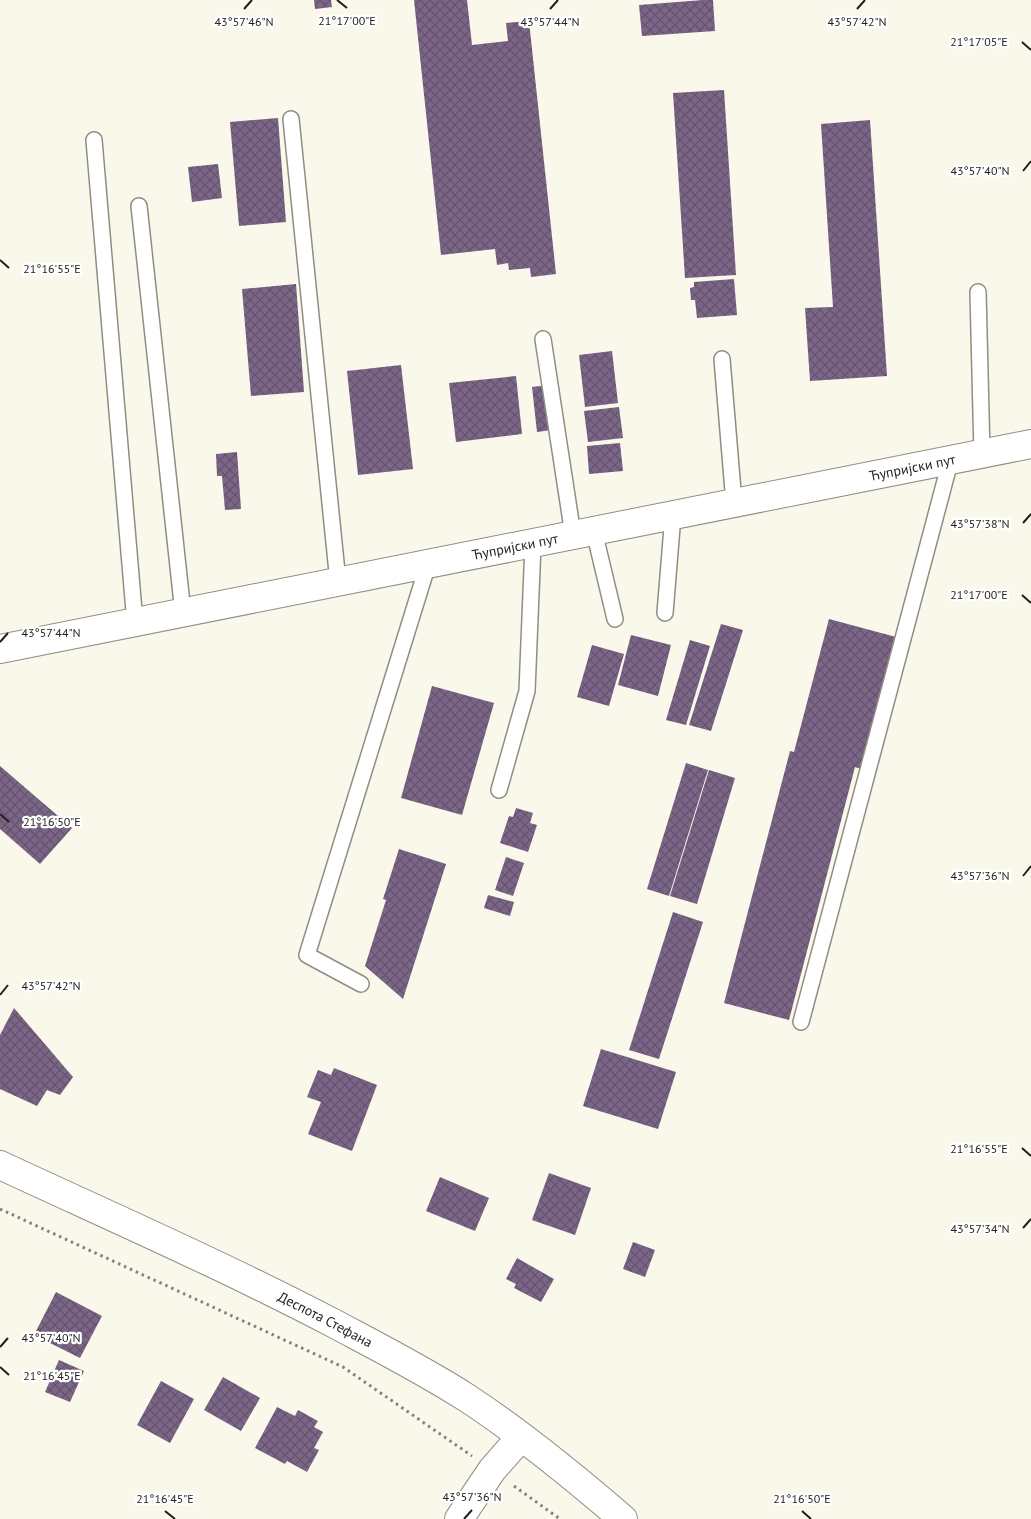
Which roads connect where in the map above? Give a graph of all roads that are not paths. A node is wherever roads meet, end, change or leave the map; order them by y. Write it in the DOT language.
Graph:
graph roads {
  1 [pos="291,119"];
  2 [pos="94,140"];
  3 [pos="139,206"];
  4 [pos="978,292"];
  5 [pos="543,339"];
  6 [pos="722,359"];
  7 [pos="1031,444"];
  8 [pos="982,454"];
  9 [pos="950,462"];
  10 [pos="734,503"];
  11 [pos="673,515"];
  12 [pos="583,533"];
  13 [pos="533,544"];
  14 [pos="428,564"];
  15 [pos="338,582"];
  16 [pos="183,613"];
  17 [pos="665,613"];
  18 [pos="615,619"];
  19 [pos="135,623"];
  20 [pos="0,649"];
  21 [pos="499,790"];
  22 [pos="360,984"];
  23 [pos="801,1022"];
  24 [pos="0,1165"];
  25 [pos="521,1436"];
  26 [pos="459,1519"];
  27 [pos="622,1519"];
  1 -- 15 [label="lane"];
  2 -- 19 [label="lane"];
  3 -- 16 [label="lane"];
  4 -- 8 [label="lane"];
  5 -- 12 [label="lane"];
  6 -- 10 [label="lane"];
  7 -- 8 [label="main road, Ћупријски пут"];
  8 -- 9 [label="main road, Ћупријски пут"];
  9 -- 10 [label="main road, Ћупријски пут"];
  9 -- 23 [label="lane"];
  10 -- 11 [label="main road, Ћупријски пут"];
  11 -- 12 [label="main road, Ћупријски пут"];
  11 -- 17 [label="lane"];
  12 -- 13 [label="main road, Ћупријски пут"];
  12 -- 18 [label="lane"];
  13 -- 14 [label="main road, Ћупријски пут"];
  13 -- 21 [label="lane"];
  14 -- 15 [label="main road, Ћупријски пут"];
  14 -- 22 [label="lane"];
  15 -- 16 [label="main road, Ћупријски пут"];
  16 -- 19 [label="main road, Ћупријски пут"];
  19 -- 20 [label="main road, Ћупријски пут"];
  24 -- 25 [label="main road, Деспота Стефана"];
  25 -- 26 [label="main road"];
  25 -- 27 [label="main road, Деспота Стефана"];
}
